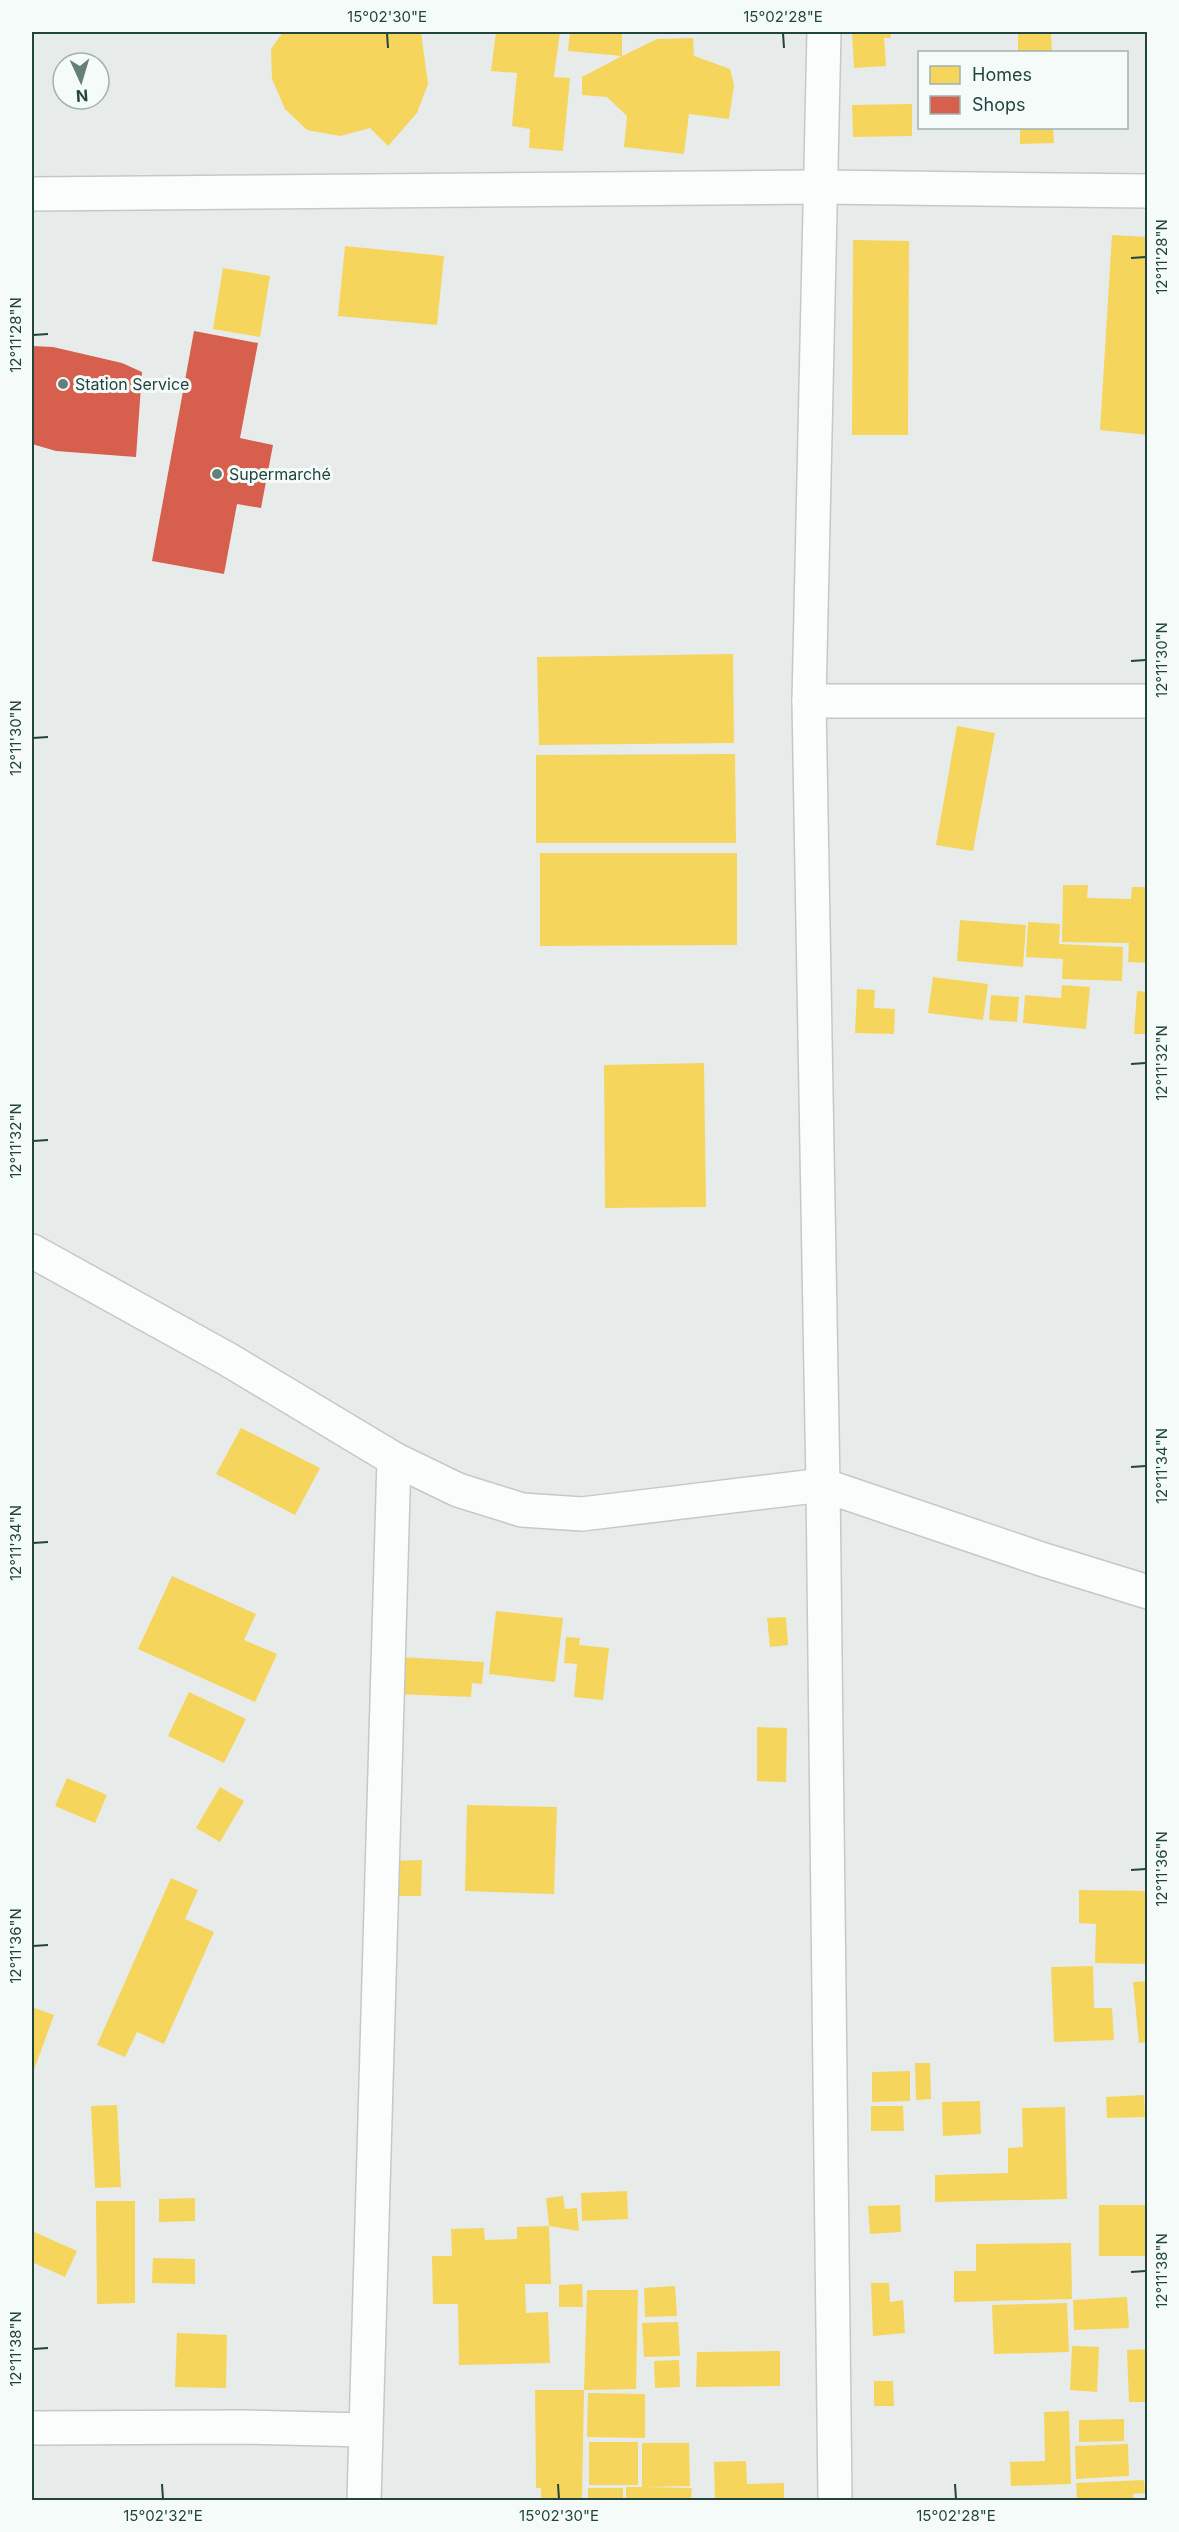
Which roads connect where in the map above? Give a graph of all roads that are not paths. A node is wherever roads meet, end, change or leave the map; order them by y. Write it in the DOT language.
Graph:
graph roads {
  1 [pos="823,32"];
  2 [pos="821,187"];
  3 [pos="1148,191"];
  4 [pos="32,194"];
  5 [pos="809,701"];
  6 [pos="1148,701"];
  7 [pos="32,1251"];
  8 [pos="394,1459"];
  9 [pos="823,1485"];
  10 [pos="1148,1592"];
  11 [pos="32,2428"];
  12 [pos="365,2430"];
  13 [pos="364,2500"];
  14 [pos="835,2500"];
  1 -- 2 [label="street"];
  2 -- 3 [label="street"];
  2 -- 4 [label="street"];
  2 -- 5 [label="street"];
  5 -- 6 [label="street"];
  5 -- 9 [label="street"];
  7 -- 8 [label="street"];
  8 -- 9 [label="street"];
  8 -- 12 [label="street"];
  9 -- 10 [label="street"];
  9 -- 14 [label="street"];
  11 -- 12 [label="street"];
  12 -- 13 [label="street"];
}
